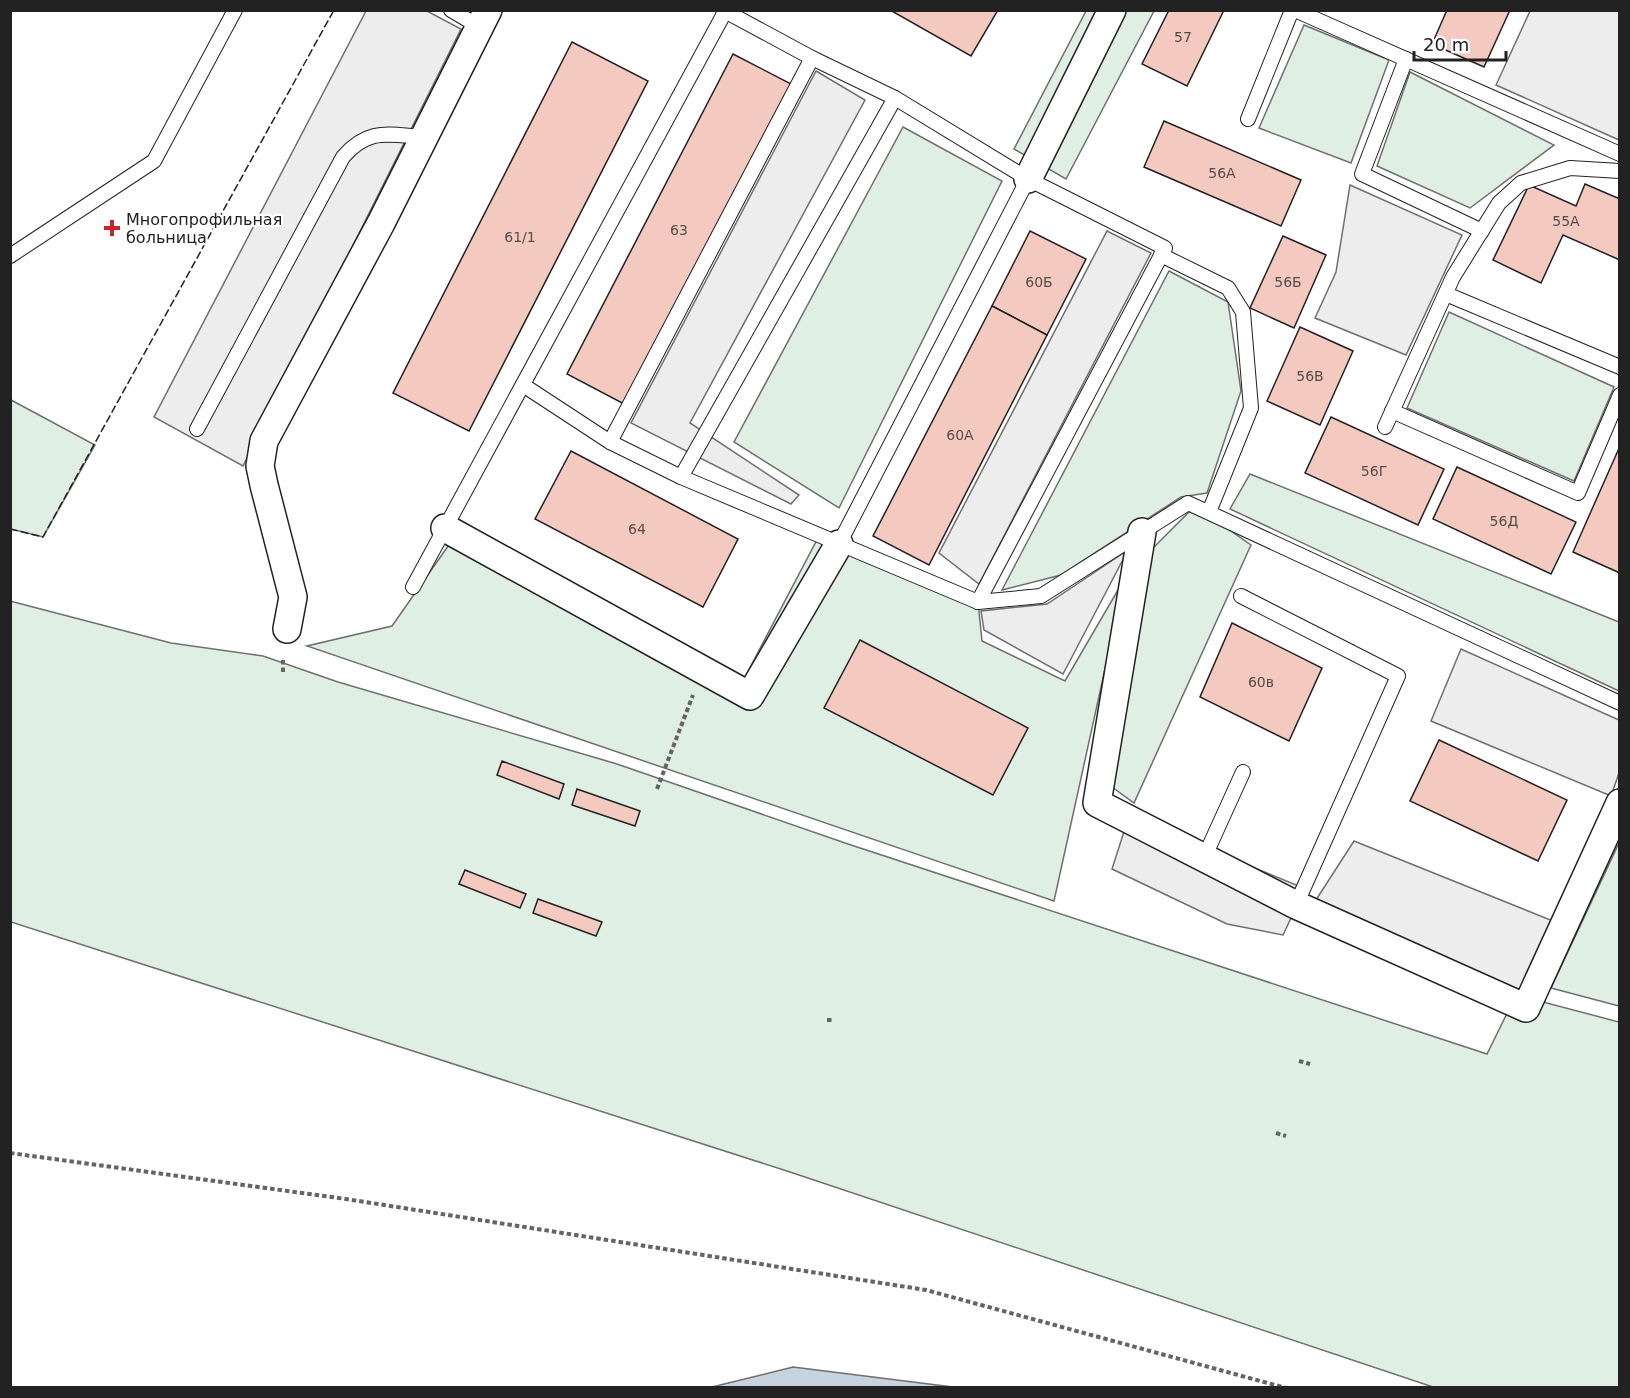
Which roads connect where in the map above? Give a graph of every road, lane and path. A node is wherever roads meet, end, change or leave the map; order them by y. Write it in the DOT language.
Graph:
graph roads {
  1 [pos="235,10"];
  2 [pos="452,10"];
  3 [pos="1112,10"];
  4 [pos="1293,10"];
  5 [pos="725,11"];
  6 [pos="484,19"];
  7 [pos="812,58"];
  8 [pos="1406,60"];
  9 [pos="895,98"];
  10 [pos="1248,119"];
  11 [pos="424,137"];
  12 [pos="1620,154"];
  13 [pos="1620,171"];
  14 [pos="1028,179"];
  15 [pos="1482,231"];
  16 [pos="1161,255"];
  17 [pos="10,256"];
  18 [pos="1446,294"];
  19 [pos="1620,367"];
  20 [pos="523,385"];
  21 [pos="1620,395"];
  22 [pos="1392,411"];
  23 [pos="1385,427"];
  24 [pos="197,429"];
  25 [pos="610,442"];
  26 [pos="681,477"];
  27 [pos="1209,513"];
  28 [pos="445,528"];
  29 [pos="1142,532"];
  30 [pos="839,544"];
  31 [pos="413,587"];
  32 [pos="1241,597"];
  33 [pos="978,602"];
  34 [pos="287,629"];
  35 [pos="702,669"];
  36 [pos="1620,703"];
  37 [pos="1243,772"];
  38 [pos="657,789"];
  39 [pos="1620,803"];
  40 [pos="1204,858"];
  41 [pos="1296,905"];
  42 [pos="1299,1061"];
  43 [pos="1310,1064"];
  44 [pos="1276,1133"];
  45 [pos="1286,1136"];
  46 [pos="10,1153"];
  47 [pos="1286,1388"];
  1 -- 17 [label="lane"];
  2 -- 6 [label="lane"];
  3 -- 14 [label="street"];
  4 -- 8 [label="lane"];
  4 -- 10 [label="lane"];
  5 -- 7 [label="lane"];
  5 -- 20 [label="lane"];
  6 -- 11 [label="street"];
  7 -- 9 [label="lane"];
  7 -- 25 [label="lane"];
  8 -- 12 [label="lane"];
  8 -- 15 [label="lane"];
  9 -- 14 [label="lane"];
  9 -- 26 [label="lane"];
  11 -- 24 [label="lane"];
  11 -- 34 [label="street"];
  13 -- 15 [label="lane"];
  14 -- 16 [label="lane"];
  14 -- 30 [label="lane"];
  15 -- 18 [label="lane"];
  16 -- 27 [label="lane"];
  16 -- 33 [label="lane"];
  18 -- 19 [label="lane"];
  18 -- 22 [label="lane"];
  20 -- 25 [label="lane"];
  20 -- 28 [label="lane"];
  21 -- 22 [label="lane"];
  22 -- 23 [label="lane"];
  25 -- 26 [label="lane"];
  26 -- 30 [label="lane"];
  27 -- 29 [label="lane"];
  27 -- 36 [label="lane"];
  28 -- 31 [label="lane"];
  28 -- 35 [label="street"];
  29 -- 33 [label="lane"];
  29 -- 40 [label="street"];
  30 -- 33 [label="lane"];
  30 -- 35 [label="street"];
  32 -- 41 [label="lane"];
  35 -- 38 [label="path"];
  37 -- 40 [label="lane"];
  39 -- 41 [label="street"];
  40 -- 41 [label="street"];
  42 -- 43 [label="path"];
  44 -- 45 [label="path"];
  46 -- 47 [label="path"];
}
